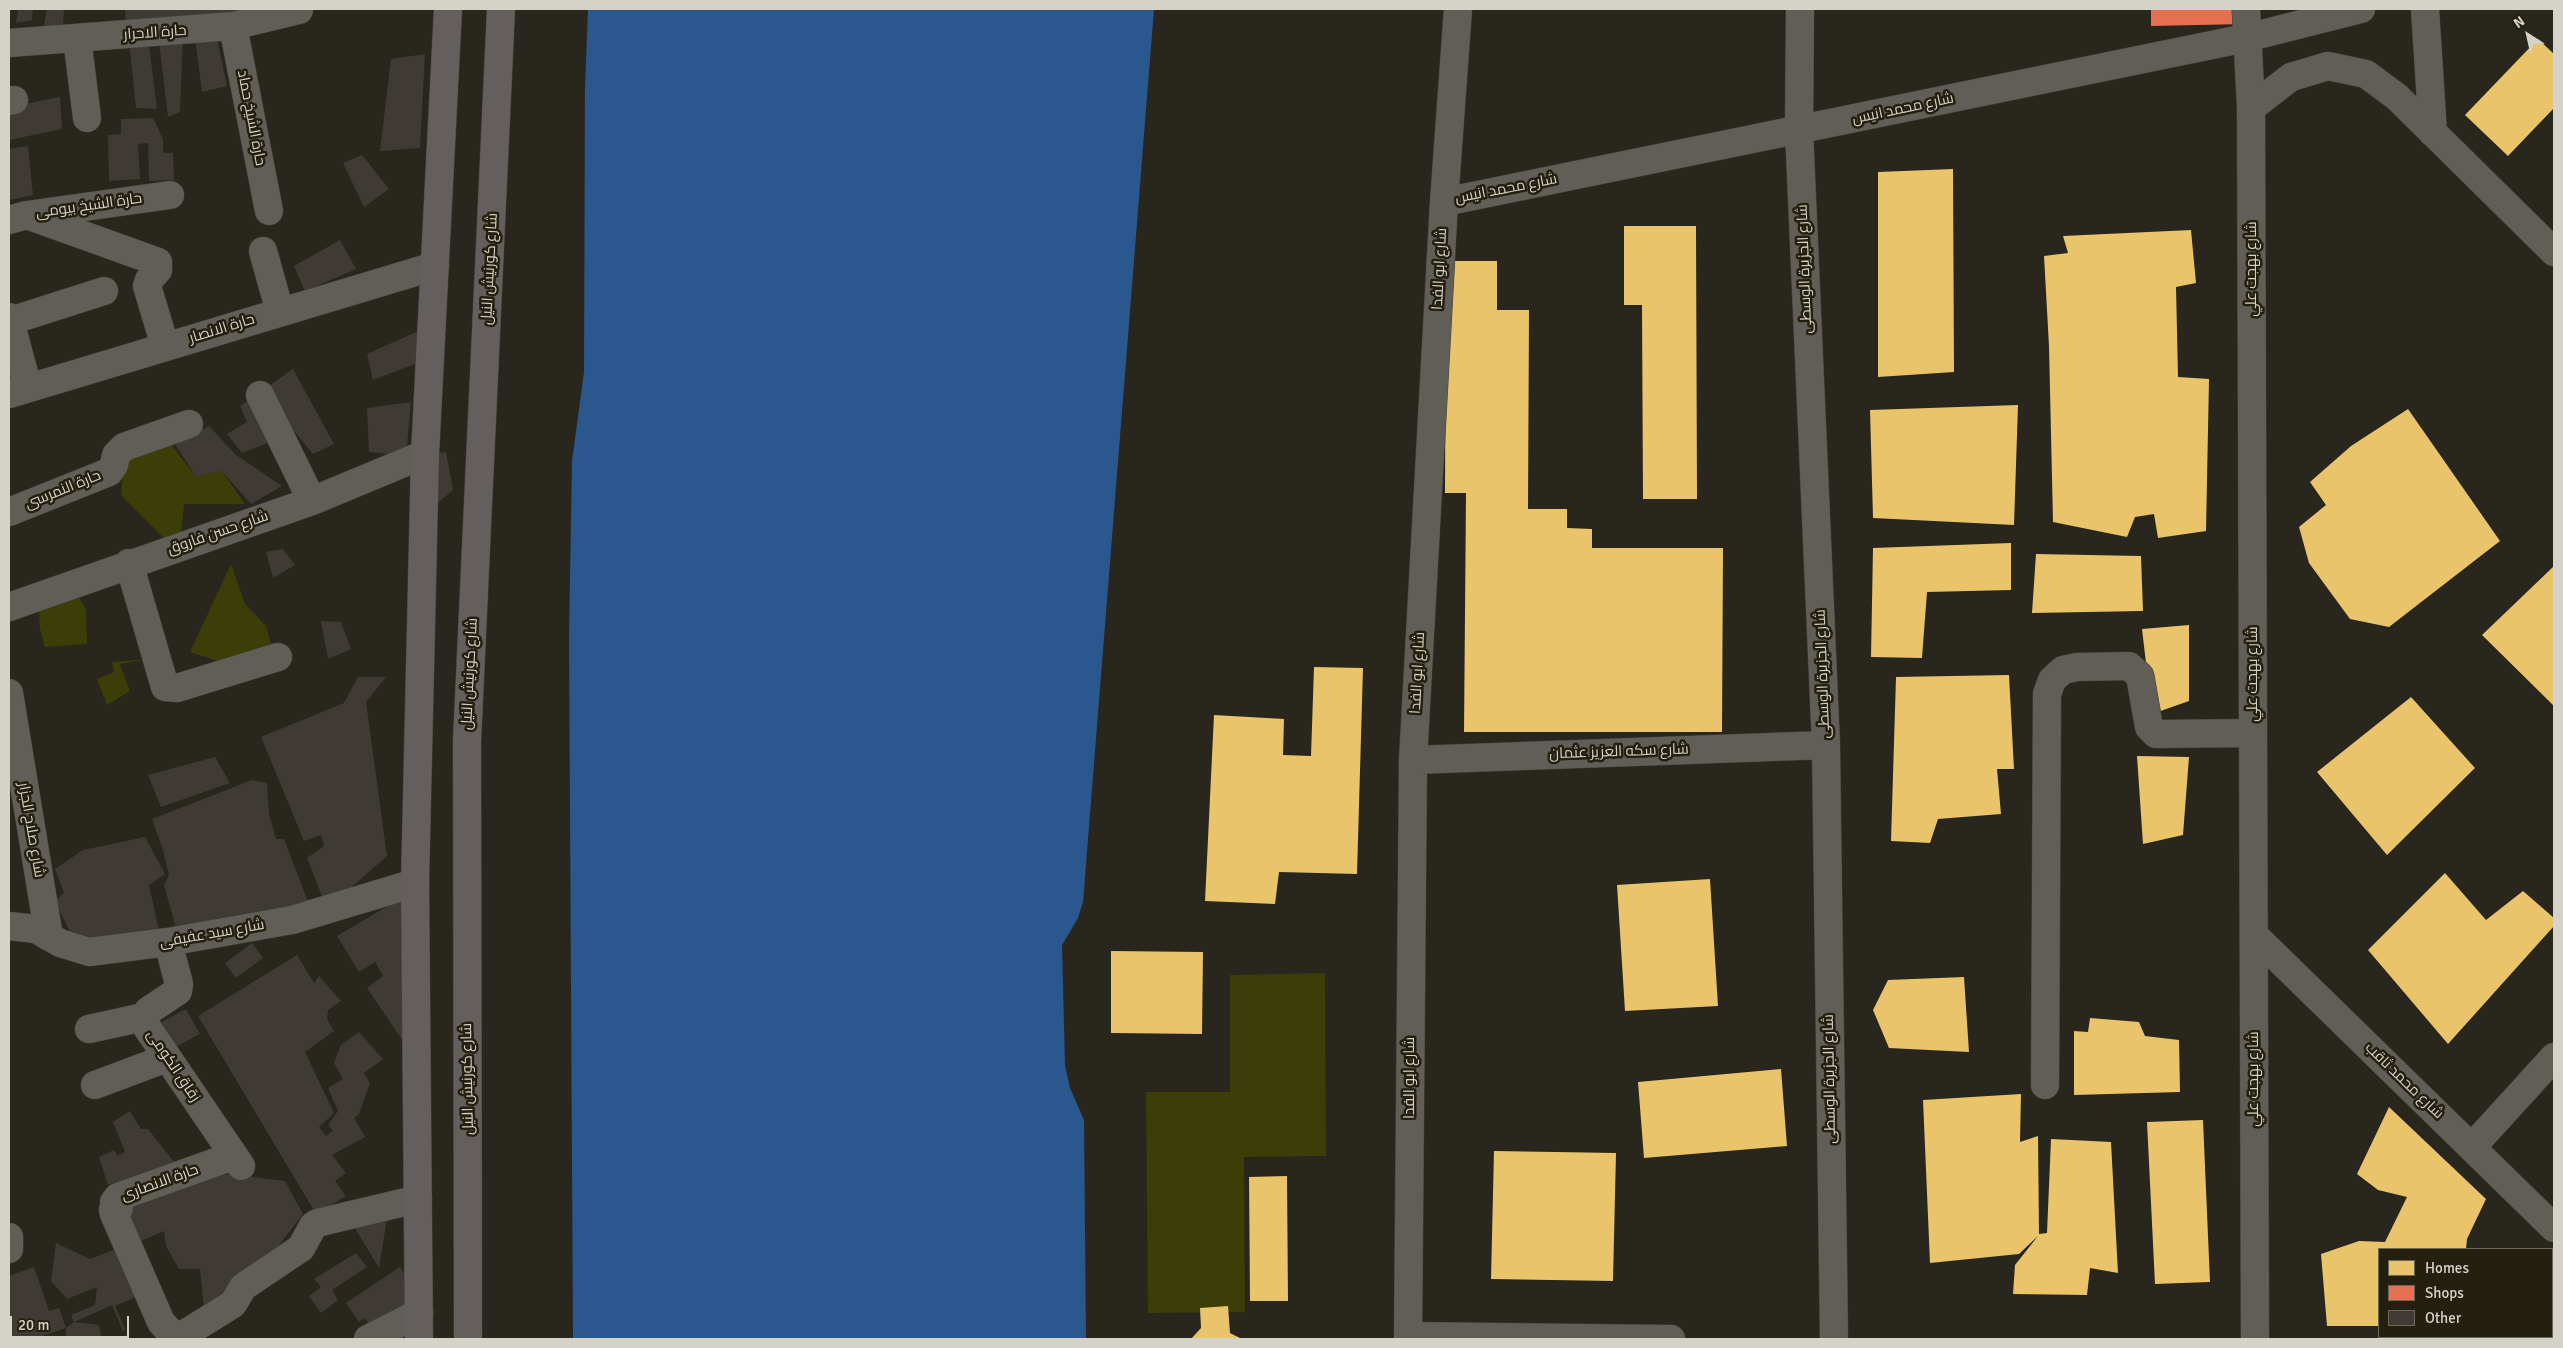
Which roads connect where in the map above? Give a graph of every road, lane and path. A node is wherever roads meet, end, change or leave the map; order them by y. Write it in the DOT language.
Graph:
graph roads {
  1 [pos="448,9"];
  2 [pos="501,9"];
  3 [pos="1458,9"];
  4 [pos="1800,9"];
  5 [pos="2246,9"];
  6 [pos="2361,9"];
  7 [pos="2425,9"];
  8 [pos="299,10"];
  9 [pos="233,26"];
  10 [pos="77,38"];
  11 [pos="2246,38"];
  12 [pos="9,43"];
  13 [pos="2251,108"];
  14 [pos="87,118"];
  15 [pos="1799,130"];
  16 [pos="2433,133"];
  17 [pos="170,195"];
  18 [pos="1444,202"];
  19 [pos="269,210"];
  20 [pos="18,218"];
  21 [pos="263,251"];
  22 [pos="2554,252"];
  23 [pos="434,266"];
  24 [pos="104,291"];
  25 [pos="280,312"];
  26 [pos="9,319"];
  27 [pos="165,346"];
  28 [pos="18,391"];
  29 [pos="260,395"];
  30 [pos="189,424"];
  31 [pos="425,454"];
  32 [pos="312,501"];
  33 [pos="9,512"];
  34 [pos="129,564"];
  35 [pos="9,607"];
  36 [pos="278,657"];
  37 [pos="9,693"];
  38 [pos="2253,733"];
  39 [pos="1826,745"];
  40 [pos="1413,760"];
  41 [pos="415,883"];
  42 [pos="9,926"];
  43 [pos="2254,935"];
  44 [pos="50,937"];
  45 [pos="168,942"];
  46 [pos="144,1017"];
  47 [pos="89,1029"];
  48 [pos="2554,1057"];
  49 [pos="167,1058"];
  50 [pos="95,1085"];
  51 [pos="2045,1085"];
  52 [pos="2472,1147"];
  53 [pos="237,1161"];
  54 [pos="418,1199"];
  55 [pos="2554,1228"];
  56 [pos="9,1237"];
  57 [pos="9,1249"];
  58 [pos="419,1326"];
  59 [pos="1408,1338"];
  60 [pos="368,1339"];
  61 [pos="468,1339"];
  62 [pos="1671,1339"];
  63 [pos="1834,1339"];
  64 [pos="2255,1339"];
  1 -- 23 [label="main road"];
  2 -- 61 [label="main road, شارع كورنيش النيل"];
  3 -- 18 [label="street, شارع ابو الفدا"];
  4 -- 15 [label="street, شارع الجزيرة الوسطى"];
  5 -- 11 [label="street, شارع بهجت علي"];
  6 -- 11 [label="street, شارع محمد انيس"];
  7 -- 16 [label="street"];
  8 -- 9 [label="street, حارة الاحرار"];
  9 -- 10 [label="street, حارة الاحرار"];
  9 -- 19 [label="street, حارة الشيخ حماد"];
  10 -- 12 [label="street, حارة الاحرار"];
  10 -- 14 [label="street"];
  11 -- 13 [label="street, شارع بهجت علي"];
  11 -- 15 [label="street, شارع محمد انيس"];
  13 -- 16 [label="street"];
  13 -- 38 [label="street, شارع بهجت علي"];
  15 -- 18 [label="street, شارع محمد انيس"];
  15 -- 39 [label="street, شارع الجزيرة الوسطى"];
  16 -- 22 [label="street"];
  17 -- 20 [label="street, حارة الشيخ بيومى"];
  18 -- 40 [label="street, شارع ابو الفدا"];
  20 -- 27 [label="street"];
  21 -- 25 [label="street"];
  23 -- 25 [label="street, حارة الانصار"];
  23 -- 31 [label="main road"];
  24 -- 26 [label="street"];
  25 -- 27 [label="street, حارة الانصار"];
  26 -- 28 [label="street"];
  27 -- 28 [label="street, حارة الانصار"];
  29 -- 32 [label="street"];
  30 -- 33 [label="street, حارة النمرسى"];
  31 -- 32 [label="street, شارع حسن فاروق"];
  31 -- 41 [label="main road"];
  32 -- 34 [label="street, شارع حسن فاروق"];
  34 -- 35 [label="street, شارع حسن فاروق"];
  34 -- 36 [label="street"];
  37 -- 44 [label="street, شارع صلاح الجزار"];
  38 -- 43 [label="street, شارع بهجت علي"];
  38 -- 51 [label="street"];
  39 -- 40 [label="street, شارع سكه العزيز عثمان"];
  39 -- 63 [label="street, شارع الجزيرة الوسطى"];
  40 -- 59 [label="street, شارع ابو الفدا"];
  41 -- 45 [label="street, شارع سيد عفيفى"];
  41 -- 54 [label="main road"];
  42 -- 44 [label="street, شارع سيد عفيفى"];
  43 -- 52 [label="street, شارع محمد ثاقب"];
  43 -- 64 [label="street, شارع بهجت علي"];
  44 -- 45 [label="street, شارع سيد عفيفى"];
  45 -- 46 [label="street, زقاق الكومى"];
  46 -- 47 [label="street"];
  46 -- 49 [label="street, زقاق الكومى"];
  48 -- 52 [label="street"];
  49 -- 50 [label="street"];
  49 -- 53 [label="street, زقاق الكومى"];
  52 -- 55 [label="street, شارع محمد ثاقب"];
  53 -- 54 [label="street, حارة الانصارى"];
  54 -- 58 [label="main road"];
  56 -- 57 [label="street"];
  58 -- 60 [label="street"];
  59 -- 62 [label="street"];
}
